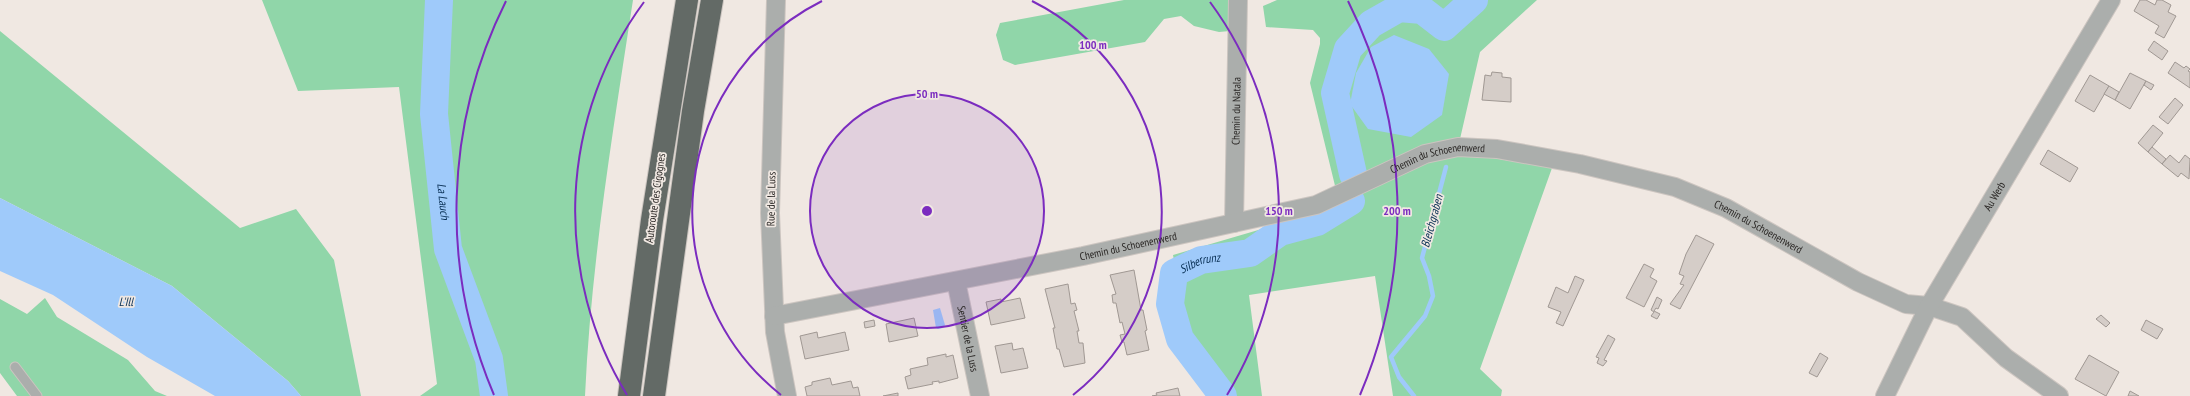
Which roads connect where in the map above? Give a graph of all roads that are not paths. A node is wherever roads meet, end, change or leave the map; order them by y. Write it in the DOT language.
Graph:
graph roads {
  1 [pos="687,0"];
  2 [pos="712,0"];
  3 [pos="776,0"];
  4 [pos="1238,0"];
  5 [pos="2111,0"];
  6 [pos="1234,223"];
  7 [pos="956,281"];
  8 [pos="1929,306"];
  9 [pos="774,316"];
  10 [pos="15,367"];
  11 [pos="37,396"];
  12 [pos="629,396"];
  13 [pos="654,396"];
  14 [pos="787,396"];
  15 [pos="980,396"];
  16 [pos="1885,396"];
  17 [pos="2059,396"];
  1 -- 12 [label="highway, Autoroute des Cigognes"];
  2 -- 13 [label="highway"];
  3 -- 9 [label="street, Rue de la Luss"];
  4 -- 6 [label="street, Chemin du Natala"];
  5 -- 8 [label="street, Au Werb"];
  6 -- 7 [label="street, Chemin du Schoenenwerd"];
  6 -- 8 [label="street, Chemin du Schoenenwerd"];
  7 -- 9 [label="street, Chemin du Schoenenwerd"];
  7 -- 15 [label="street, Sentier de la Luss"];
  8 -- 16 [label="street, Au Werb"];
  8 -- 17 [label="street, Chemin du Schoenenwerd"];
  9 -- 14 [label="street, Rue de la Luss"];
  10 -- 11 [label="lane"];
}
